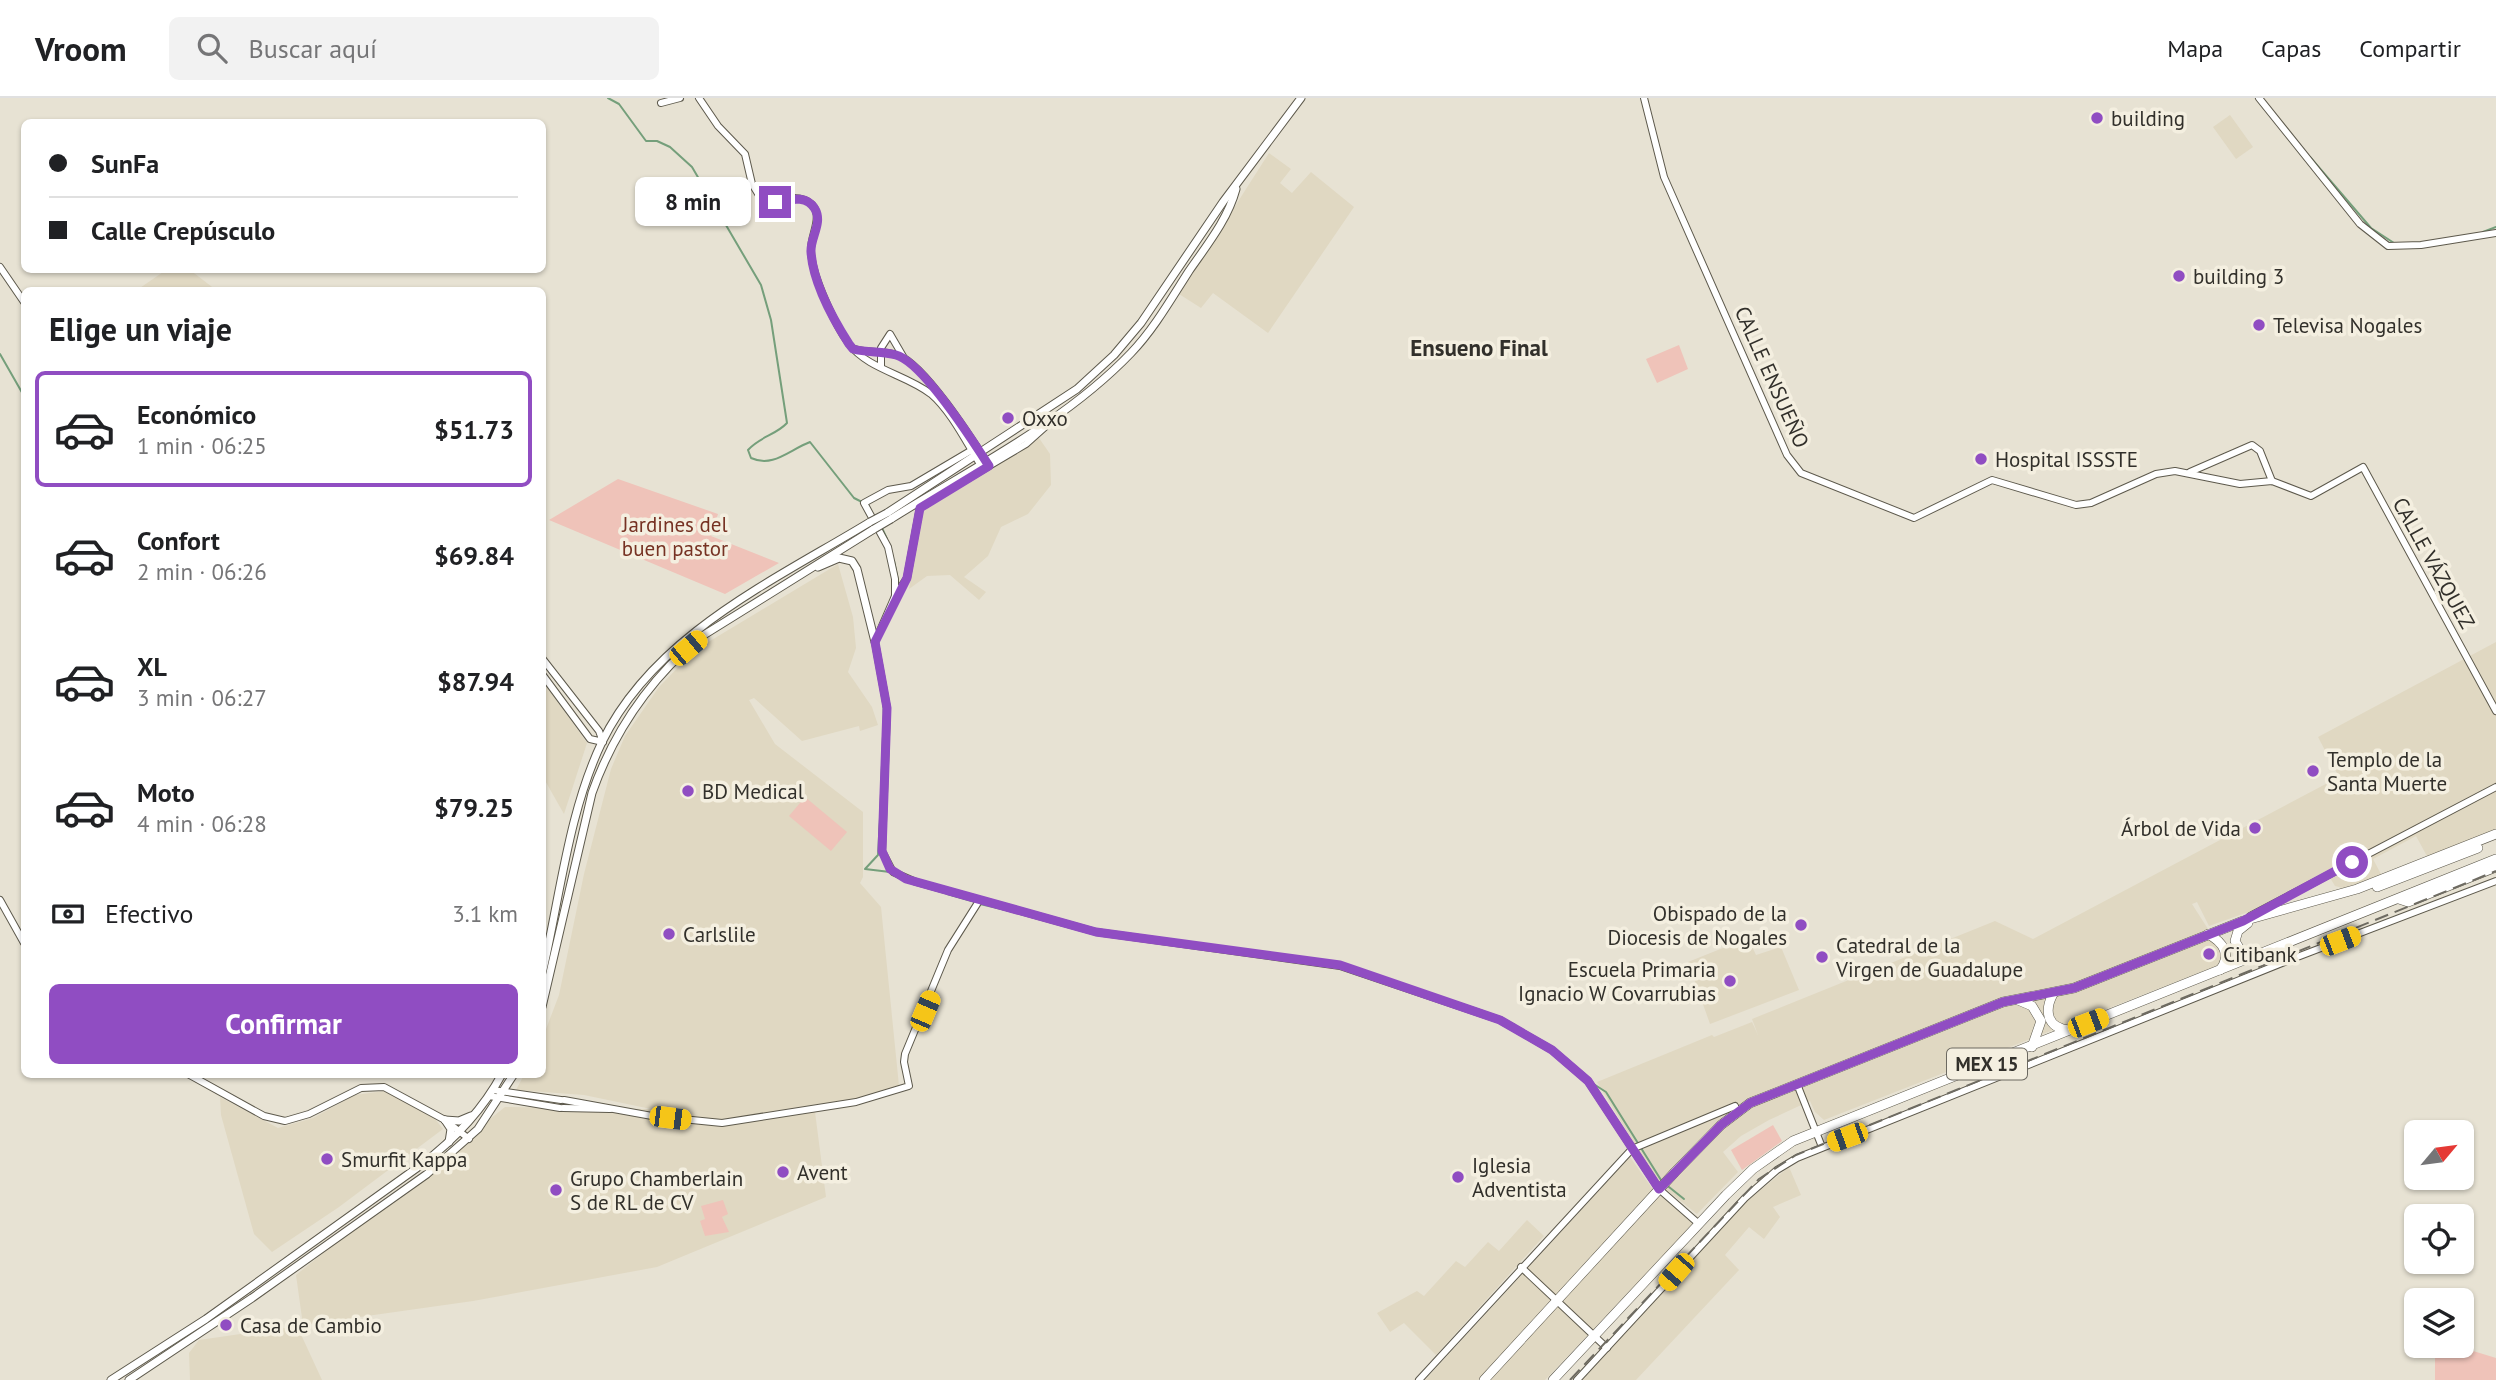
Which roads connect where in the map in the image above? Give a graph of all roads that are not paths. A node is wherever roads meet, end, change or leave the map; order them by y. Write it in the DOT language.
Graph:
graph roads {
  1 [pos="680,98"];
  2 [pos="699,98"];
  3 [pos="1301,98"];
  4 [pos="1644,98"];
  5 [pos="2259,98"];
  6 [pos="661,103"];
  7 [pos="1236,188"];
  8 [pos="2496,233"];
  9 [pos="0,267"];
  10 [pos="21,298"];
  11 [pos="853,349"];
  12 [pos="879,353"];
  13 [pos="906,360"];
  14 [pos="881,367"];
  15 [pos="913,368"];
  16 [pos="906,377"];
  17 [pos="980,458"];
  18 [pos="2363,467"];
  19 [pos="2190,472"];
  20 [pos="2272,481"];
  21 [pos="911,486"];
  22 [pos="918,498"];
  23 [pos="872,526"];
  24 [pos="786,582"];
  25 [pos="895,596"];
  26 [pos="875,642"];
  27 [pos="546,663"];
  28 [pos="546,671"];
  29 [pos="553,672"];
  30 [pos="546,679"];
  31 [pos="2496,712"];
  32 [pos="615,735"];
  33 [pos="603,742"];
  34 [pos="604,758"];
  35 [pos="2496,787"];
  36 [pos="2496,834"];
  37 [pos="2496,840"];
  38 [pos="2496,864"];
  39 [pos="2496,881"];
  40 [pos="2357,889"];
  41 [pos="2399,898"];
  42 [pos="0,900"];
  43 [pos="979,901"];
  44 [pos="2298,903"];
  45 [pos="2243,921"];
  46 [pos="2208,934"];
  47 [pos="21,938"];
  48 [pos="546,956"];
  49 [pos="2259,956"];
  50 [pos="2219,971"];
  51 [pos="546,989"];
  52 [pos="2053,994"];
  53 [pos="2015,999"];
  54 [pos="2045,1019"];
  55 [pos="2070,1030"];
  56 [pos="2032,1047"];
  57 [pos="196,1078"];
  58 [pos="500,1078"];
  59 [pos="512,1078"];
  60 [pos="1797,1084"];
  61 [pos="491,1093"];
  62 [pos="502,1096"];
  63 [pos="1735,1106"];
  64 [pos="475,1114"];
  65 [pos="445,1120"];
  66 [pos="460,1131"];
  67 [pos="1816,1131"];
  68 [pos="469,1139"];
  69 [pos="449,1143"];
  70 [pos="1822,1147"];
  71 [pos="1632,1149"];
  72 [pos="1659,1189"];
  73 [pos="1699,1224"];
  74 [pos="1521,1267"];
  75 [pos="1557,1301"];
  76 [pos="1594,1336"];
  77 [pos="1607,1348"];
  78 [pos="111,1380"];
  79 [pos="129,1380"];
  80 [pos="1419,1380"];
  81 [pos="1484,1380"];
  82 [pos="1553,1380"];
  83 [pos="1577,1380"];
  1 -- 6 [label="street"];
  2 -- 11 [label="street"];
  3 -- 7 [label="main road"];
  4 -- 19 [label="street, CALLE ENSUEÑO"];
  5 -- 8 [label="street"];
  7 -- 17 [label="main road"];
  7 -- 17 [label="main road"];
  9 -- 10 [label="street"];
  11 -- 12 [label="street"];
  11 -- 14 [label="street"];
  12 -- 13 [label="street"];
  12 -- 13 [label="street"];
  12 -- 14 [label="street"];
  13 -- 15 [label="street"];
  14 -- 16 [label="street"];
  15 -- 16 [label="street"];
  15 -- 17 [label="street"];
  16 -- 17 [label="street"];
  17 -- 21 [label="street"];
  17 -- 22 [label="main road"];
  17 -- 25 [label="street"];
  18 -- 20 [label="street, CALLE ENSUEÑO"];
  18 -- 31 [label="street, CALLE VÁZQUEZ"];
  19 -- 20 [label="street, CALLE ENSUEÑO"];
  19 -- 20 [label="street"];
  21 -- 22 [label="street"];
  21 -- 25 [label="street"];
  22 -- 23 [label="main road, bridge"];
  23 -- 24 [label="main road"];
  23 -- 33 [label="main road"];
  24 -- 26 [label="main road"];
  24 -- 32 [label="main road"];
  25 -- 26 [label="street"];
  26 -- 43 [label="street"];
  27 -- 29 [label="street"];
  28 -- 29 [label="street"];
  29 -- 33 [label="street"];
  30 -- 33 [label="street"];
  32 -- 33 [label="main road"];
  32 -- 34 [label="main road"];
  33 -- 34 [label="main road"];
  33 -- 48 [label="main road"];
  34 -- 51 [label="main road"];
  35 -- 45 [label="street"];
  36 -- 40 [label="highway, MEX 15"];
  37 -- 40 [label="highway"];
  38 -- 41 [label="highway, MEX 15"];
  38 -- 41 [label="highway"];
  39 -- 70 [label="street"];
  40 -- 44 [label="highway, MEX 15"];
  41 -- 49 [label="highway, MEX 15"];
  42 -- 47 [label="street"];
  43 -- 62 [label="street"];
  43 -- 71 [label="street"];
  44 -- 45 [label="highway, MEX 15"];
  44 -- 49 [label="highway"];
  45 -- 46 [label="highway, MEX 15"];
  46 -- 50 [label="highway"];
  46 -- 52 [label="highway, MEX 15"];
  49 -- 50 [label="highway, MEX 15"];
  50 -- 55 [label="highway, MEX 15"];
  52 -- 53 [label="highway, MEX 15"];
  52 -- 54 [label="highway"];
  53 -- 54 [label="highway"];
  53 -- 60 [label="highway, MEX 15"];
  54 -- 55 [label="highway"];
  54 -- 56 [label="highway"];
  55 -- 56 [label="highway, MEX 15"];
  56 -- 67 [label="highway, MEX 15"];
  57 -- 65 [label="street"];
  58 -- 61 [label="main road"];
  59 -- 62 [label="main road"];
  60 -- 67 [label="street"];
  60 -- 72 [label="highway, MEX 15"];
  61 -- 62 [label="street"];
  61 -- 64 [label="main road"];
  62 -- 68 [label="main road"];
  63 -- 71 [label="street"];
  64 -- 65 [label="main road"];
  64 -- 66 [label="main road"];
  65 -- 66 [label="street"];
  65 -- 69 [label="main road"];
  66 -- 68 [label="street"];
  66 -- 69 [label="main road"];
  67 -- 70 [label="street"];
  67 -- 73 [label="highway, MEX 15"];
  68 -- 79 [label="main road"];
  69 -- 78 [label="main road"];
  70 -- 77 [label="street"];
  71 -- 72 [label="street"];
  71 -- 74 [label="street"];
  72 -- 73 [label="street"];
  72 -- 75 [label="highway, MEX 15"];
  73 -- 76 [label="highway, MEX 15"];
  74 -- 75 [label="street"];
  74 -- 80 [label="street"];
  75 -- 76 [label="street"];
  75 -- 81 [label="highway, MEX 15"];
  76 -- 77 [label="street"];
  76 -- 82 [label="highway, MEX 15"];
  77 -- 83 [label="street"];
}
